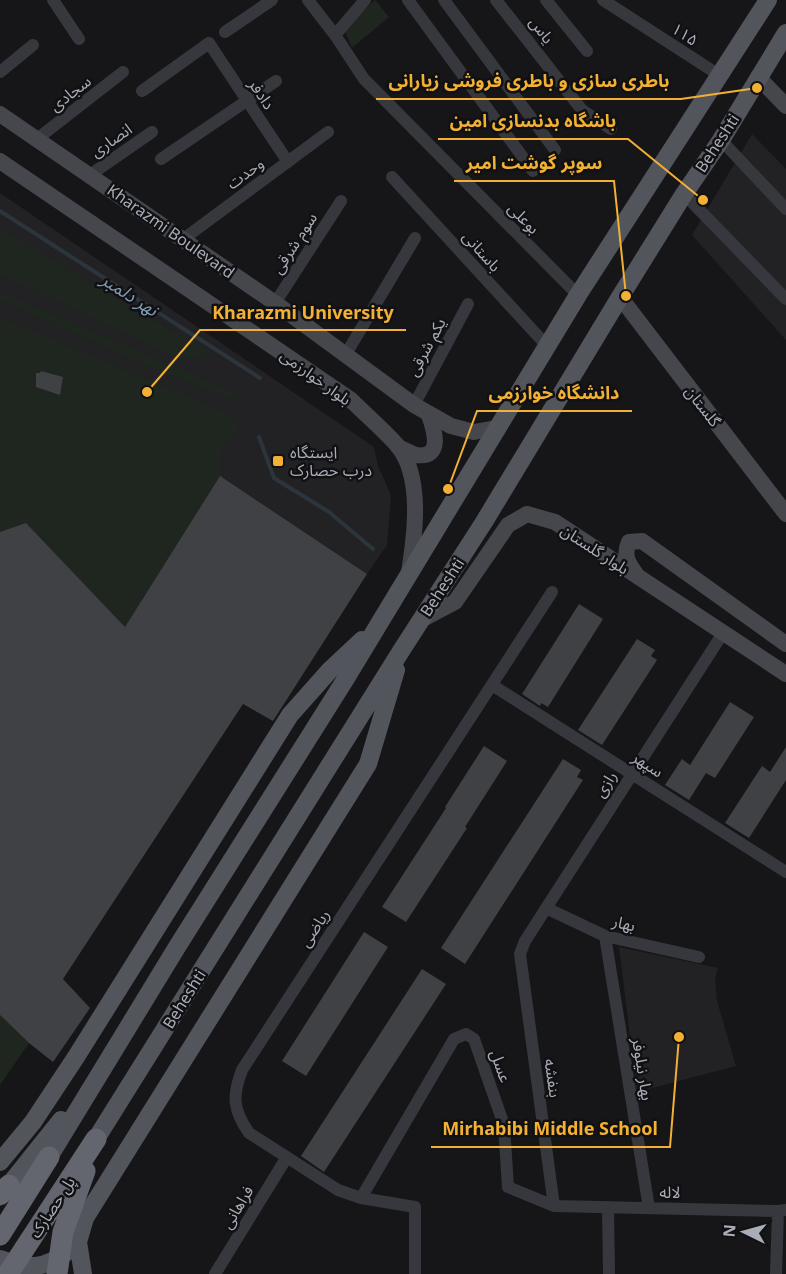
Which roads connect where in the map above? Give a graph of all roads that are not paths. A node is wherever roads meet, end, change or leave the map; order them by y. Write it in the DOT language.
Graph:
graph roads {
  1 [pos="53,0"];
  2 [pos="272,0"];
  3 [pos="308,0"];
  4 [pos="365,0"];
  5 [pos="408,0"];
  6 [pos="444,0"];
  7 [pos="496,0"];
  8 [pos="546,0"];
  9 [pos="603,0"];
  10 [pos="768,0"];
  11 [pos="225,32"];
  12 [pos="786,33"];
  13 [pos="335,35"];
  14 [pos="79,39"];
  15 [pos="33,45"];
  16 [pos="587,51"];
  17 [pos="0,72"];
  18 [pos="123,72"];
  19 [pos="719,75"];
  20 [pos="758,77"];
  21 [pos="276,81"];
  22 [pos="142,90"];
  23 [pos="246,102"];
  24 [pos="786,106"];
  25 [pos="0,114"];
  26 [pos="611,129"];
  27 [pos="152,132"];
  28 [pos="328,132"];
  29 [pos="37,139"];
  30 [pos="721,140"];
  31 [pos="555,150"];
  32 [pos="161,159"];
  33 [pos="0,161"];
  34 [pos="288,162"];
  35 [pos="533,171"];
  36 [pos="90,175"];
  37 [pos="392,177"];
  38 [pos="684,194"];
  39 [pos="341,201"];
  40 [pos="786,209"];
  41 [pos="415,238"];
  42 [pos="182,240"];
  43 [pos="578,295"];
  44 [pos="620,297"];
  45 [pos="786,299"];
  46 [pos="275,303"];
  47 [pos="468,304"];
  48 [pos="548,347"];
  49 [pos="346,354"];
  50 [pos="414,405"];
  51 [pos="429,415"];
  52 [pos="496,429"];
  53 [pos="398,447"];
  54 [pos="786,514"];
  55 [pos="408,574"];
  56 [pos="638,577"];
  57 [pos="552,592"];
  58 [pos="421,620"];
  59 [pos="378,624"];
  60 [pos="723,633"];
  61 [pos="786,644"];
  62 [pos="401,651"];
  63 [pos="786,674"];
  64 [pos="492,685"];
  65 [pos="632,773"];
  66 [pos="784,868"];
  67 [pos="546,908"];
  68 [pos="605,936"];
  69 [pos="520,954"];
  70 [pos="699,957"];
  71 [pos="99,1076"];
  72 [pos="96,1139"];
  73 [pos="49,1157"];
  74 [pos="286,1157"];
  75 [pos="0,1162"];
  76 [pos="4,1190"];
  77 [pos="360,1198"];
  78 [pos="554,1206"];
  79 [pos="609,1207"];
  80 [pos="649,1208"];
  81 [pos="782,1210"];
  82 [pos="0,1235"];
  83 [pos="78,1242"];
  84 [pos="0,1259"];
  85 [pos="0,1266"];
  86 [pos="8,1274"];
  87 [pos="22,1274"];
  88 [pos="57,1274"];
  89 [pos="83,1274"];
  90 [pos="215,1274"];
  91 [pos="415,1274"];
  92 [pos="609,1274"];
  93 [pos="776,1274"];
  1 -- 14 [label="street"];
  2 -- 11 [label="street"];
  3 -- 13 [label="street, بوعلی"];
  4 -- 13 [label="street"];
  5 -- 35 [label="street"];
  6 -- 31 [label="street"];
  7 -- 26 [label="street, یاس"];
  8 -- 16 [label="street"];
  9 -- 19 [label="street, ۱۱۵"];
  10 -- 19 [label="main road, Beheshti"];
  12 -- 20 [label="main road, Beheshti"];
  13 -- 43 [label="street, بوعلی"];
  15 -- 17 [label="street"];
  18 -- 29 [label="street, سجادی"];
  19 -- 43 [label="main road, Beheshti"];
  20 -- 24 [label="main road"];
  20 -- 30 [label="main road, Beheshti"];
  21 -- 23 [label="street"];
  22 -- 23 [label="street, دادفر"];
  23 -- 32 [label="street"];
  23 -- 34 [label="street, دادفر"];
  25 -- 29 [label="main road, Kharazmi Boulevard"];
  27 -- 36 [label="street, انصاری"];
  28 -- 34 [label="street, وحدت"];
  29 -- 36 [label="main road, Kharazmi Boulevard"];
  30 -- 38 [label="main road, Beheshti"];
  30 -- 40 [label="street"];
  33 -- 53 [label="main road, بلوار خوارزمی"];
  34 -- 42 [label="street, وحدت"];
  36 -- 42 [label="main road, Kharazmi Boulevard"];
  37 -- 48 [label="street, باستانی"];
  38 -- 44 [label="main road, Beheshti"];
  38 -- 45 [label="street"];
  39 -- 46 [label="street, سوم شرقی"];
  41 -- 49 [label="street"];
  42 -- 46 [label="main road, Kharazmi Boulevard"];
  43 -- 48 [label="main road, Beheshti"];
  44 -- 54 [label="main road, گلستان"];
  44 -- 58 [label="main road, Beheshti"];
  46 -- 49 [label="main road, Kharazmi Boulevard"];
  47 -- 50 [label="street, یکم شرقی"];
  48 -- 52 [label="main road, Beheshti"];
  49 -- 50 [label="main road, Kharazmi Boulevard"];
  50 -- 51 [label="main road, Kharazmi Boulevard"];
  51 -- 52 [label="main road, Kharazmi Boulevard"];
  51 -- 53 [label="main road"];
  52 -- 55 [label="main road, Beheshti"];
  53 -- 55 [label="main road, بلوار خوارزمی"];
  55 -- 59 [label="main road, Beheshti"];
  56 -- 58 [label="main road, بلوار گلستان"];
  56 -- 60 [label="main road, بلوار گلستان"];
  56 -- 61 [label="main road, بلوار گلستان"];
  57 -- 64 [label="street, ریاضی"];
  58 -- 62 [label="main road, Beheshti"];
  59 -- 71 [label="main road, Beheshti"];
  59 -- 75 [label="main road"];
  60 -- 63 [label="main road, بلوار گلستان"];
  60 -- 65 [label="street, رازی"];
  62 -- 72 [label="main road, Beheshti"];
  62 -- 83 [label="main road"];
  64 -- 65 [label="street, سپهر"];
  64 -- 74 [label="street, ریاضی"];
  65 -- 66 [label="street, سپهر"];
  65 -- 67 [label="street, رازی"];
  67 -- 68 [label="street, بهار"];
  67 -- 69 [label="street, رازی"];
  68 -- 70 [label="street, بهار"];
  68 -- 80 [label="street, بهار نیلوفر"];
  69 -- 78 [label="street, بنفشه"];
  71 -- 73 [label="main road, Beheshti"];
  71 -- 76 [label="main road"];
  72 -- 86 [label="highway, پل حصارک, bridge"];
  72 -- 88 [label="highway, bridge"];
  73 -- 82 [label="highway, پل حصارک"];
  74 -- 77 [label="street, ریاضی"];
  74 -- 90 [label="street, فراهانی"];
  77 -- 78 [label="street, عسل"];
  77 -- 91 [label="street, ریاضی"];
  78 -- 79 [label="street, لاله"];
  79 -- 80 [label="street, لاله"];
  79 -- 92 [label="street"];
  80 -- 81 [label="street, لاله"];
  81 -- 93 [label="street"];
  83 -- 84 [label="main road"];
  83 -- 89 [label="main road"];
  85 -- 87 [label="main road"];
}
